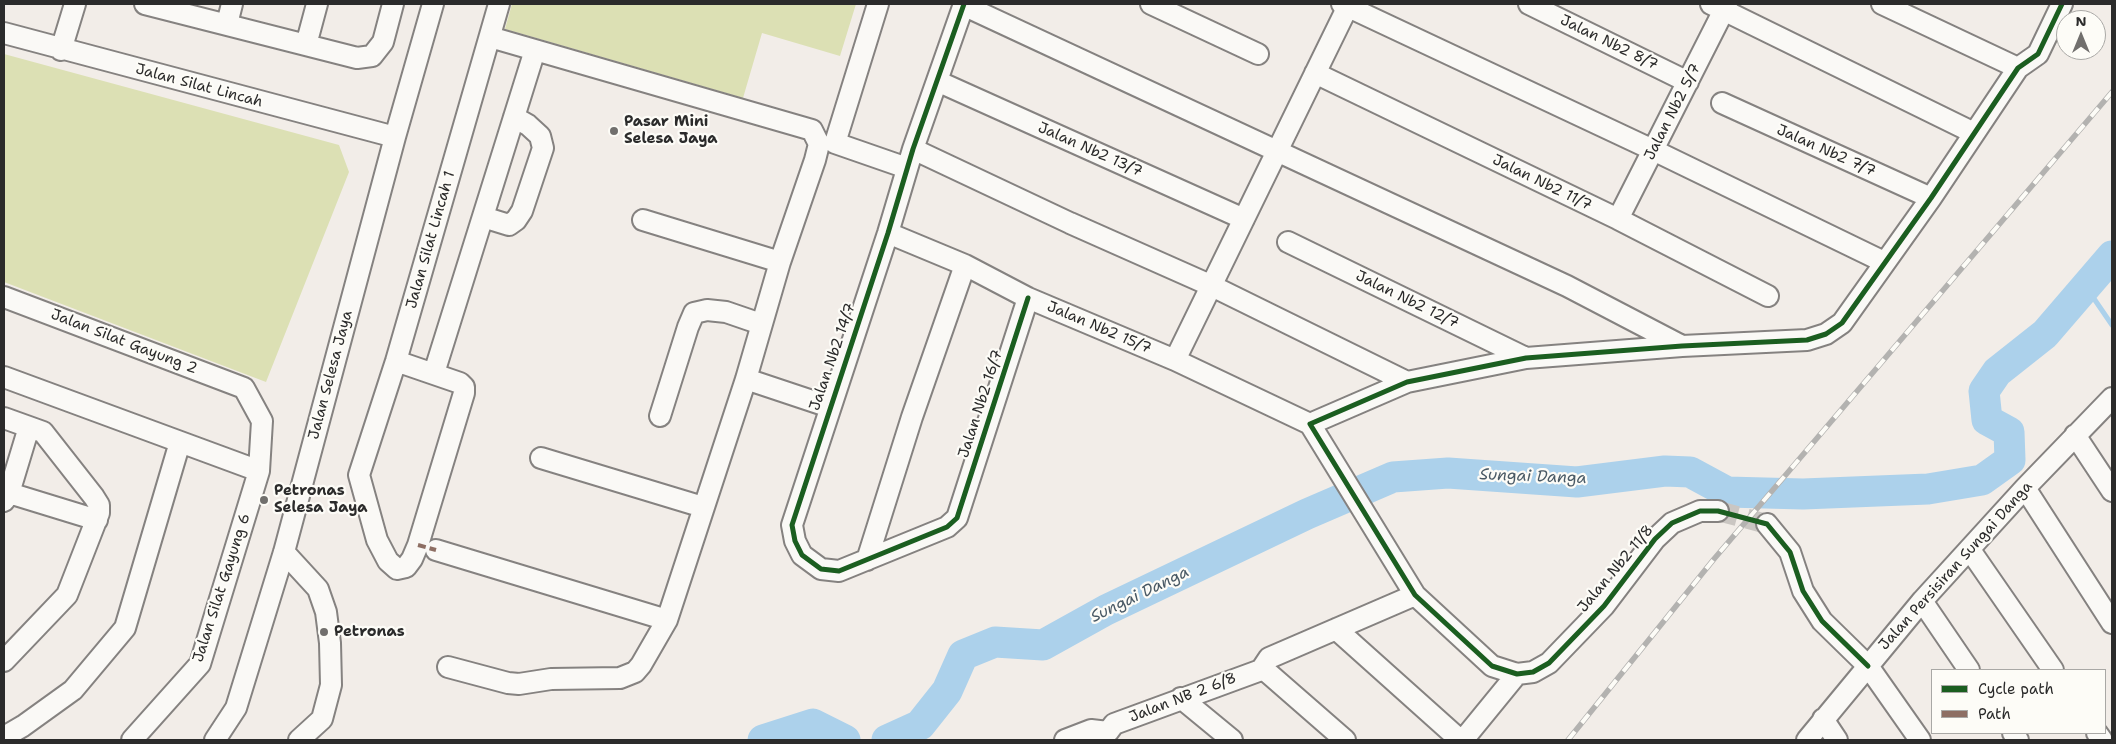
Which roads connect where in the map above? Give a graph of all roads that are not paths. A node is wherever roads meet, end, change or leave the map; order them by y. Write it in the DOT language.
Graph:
graph roads {
  1 [pos="75,4"];
  2 [pos="151,4"];
  3 [pos="232,4"];
  4 [pos="317,4"];
  5 [pos="393,4"];
  6 [pos="433,4"];
  7 [pos="499,4"];
  8 [pos="878,4"];
  9 [pos="964,4"];
  10 [pos="1151,4"];
  11 [pos="1346,4"];
  12 [pos="1529,4"];
  13 [pos="1882,4"];
  14 [pos="2062,4"];
  15 [pos="1720,6"];
  16 [pos="227,24"];
  17 [pos="4,33"];
  18 [pos="490,37"];
  19 [pos="306,45"];
  20 [pos="61,50"];
  21 [pos="535,50"];
  22 [pos="1258,54"];
  23 [pos="2018,68"];
  24 [pos="1315,73"];
  25 [pos="937,81"];
  26 [pos="1688,82"];
  27 [pos="1722,103"];
  28 [pos="514,117"];
  29 [pos="1974,133"];
  30 [pos="395,137"];
  31 [pos="1653,150"];
  32 [pos="1276,152"];
  33 [pos="910,158"];
  34 [pos="1930,198"];
  35 [pos="483,217"];
  36 [pos="1244,219"];
  37 [pos="1618,219"];
  38 [pos="644,220"];
  39 [pos="888,233"];
  40 [pos="1288,242"];
  41 [pos="780,262"];
  42 [pos="1884,262"];
  43 [pos="965,265"];
  44 [pos="1212,286"];
  45 [pos="1768,296"];
  46 [pos="4,297"];
  47 [pos="1028,298"];
  48 [pos="761,324"];
  49 [pos="1682,346"];
  50 [pos="1526,358"];
  51 [pos="1175,360"];
  52 [pos="396,361"];
  53 [pos="434,374"];
  54 [pos="4,377"];
  55 [pos="746,379"];
  56 [pos="1407,382"];
  57 [pos="244,388"];
  58 [pos="2112,398"];
  59 [pos="830,407"];
  60 [pos="660,416"];
  61 [pos="4,418"];
  62 [pos="1310,424"];
  63 [pos="29,427"];
  64 [pos="2075,436"];
  65 [pos="180,442"];
  66 [pos="541,458"];
  67 [pos="260,471"];
  68 [pos="2025,488"];
  69 [pos="2112,491"];
  70 [pos="7,497"];
  71 [pos="703,507"];
  72 [pos="1718,511"];
  73 [pos="956,518"];
  74 [pos="96,520"];
  75 [pos="1767,524"];
  76 [pos="436,550"];
  77 [pos="1970,550"];
  78 [pos="284,552"];
  79 [pos="867,560"];
  80 [pos="1415,595"];
  81 [pos="1922,601"];
  82 [pos="667,620"];
  83 [pos="2112,623"];
  84 [pos="1336,629"];
  85 [pos="4,661"];
  86 [pos="1868,666"];
  87 [pos="448,667"];
  88 [pos="1968,669"];
  89 [pos="2052,669"];
  90 [pos="1260,670"];
  91 [pos="1517,674"];
  92 [pos="1181,698"];
  93 [pos="1823,719"];
  94 [pos="1109,736"];
  95 [pos="4,737"];
  96 [pos="132,740"];
  97 [pos="215,740"];
  98 [pos="299,740"];
  99 [pos="1065,740"];
  100 [pos="1232,740"];
  101 [pos="1345,740"];
  102 [pos="1462,740"];
  103 [pos="1807,740"];
  104 [pos="1837,740"];
  105 [pos="1920,740"];
  1 -- 20 [label="street"];
  2 -- 16 [label="street"];
  3 -- 16 [label="street"];
  4 -- 19 [label="street"];
  5 -- 19 [label="street"];
  6 -- 30 [label="street, Jalan Selesa Jaya"];
  7 -- 18 [label="street, Jalan Silat Lincah 1"];
  8 -- 33 [label="street"];
  9 -- 25 [label="street, Jalan Nb2 14/7"];
  9 -- 32 [label="street"];
  10 -- 22 [label="street"];
  11 -- 24 [label="street"];
  11 -- 31 [label="street"];
  12 -- 26 [label="street, Jalan Nb2 8/7"];
  13 -- 23 [label="street"];
  14 -- 23 [label="street"];
  15 -- 26 [label="street, Jalan Nb2 5/7"];
  15 -- 29 [label="street"];
  16 -- 19 [label="street"];
  17 -- 20 [label="street, Jalan Silat Lincah"];
  18 -- 21 [label="street"];
  18 -- 52 [label="street, Jalan Silat Lincah 1"];
  20 -- 30 [label="street, Jalan Silat Lincah"];
  21 -- 28 [label="street"];
  21 -- 41 [label="street"];
  23 -- 29 [label="street"];
  24 -- 32 [label="street"];
  24 -- 37 [label="street, Jalan Nb2 11/7"];
  25 -- 33 [label="street, Jalan Nb2 14/7"];
  25 -- 36 [label="street, Jalan Nb2 13/7"];
  26 -- 31 [label="street, Jalan Nb2 5/7"];
  27 -- 34 [label="street, Jalan Nb2 7/7"];
  28 -- 35 [label="street"];
  28 -- 35 [label="street"];
  29 -- 34 [label="street"];
  30 -- 78 [label="street, Jalan Selesa Jaya"];
  31 -- 37 [label="street, Jalan Nb2 5/7"];
  31 -- 42 [label="street"];
  32 -- 36 [label="street"];
  32 -- 49 [label="street"];
  33 -- 39 [label="street, Jalan Nb2 14/7"];
  33 -- 44 [label="street"];
  34 -- 42 [label="street"];
  35 -- 53 [label="street"];
  36 -- 44 [label="street"];
  37 -- 45 [label="street, Jalan Nb2 11/7"];
  38 -- 41 [label="street"];
  39 -- 43 [label="street, Jalan Nb2 15/7"];
  39 -- 59 [label="street, Jalan Nb2 14/7"];
  40 -- 50 [label="street, Jalan Nb2 12/7"];
  41 -- 48 [label="street"];
  42 -- 49 [label="street"];
  43 -- 47 [label="street, Jalan Nb2 15/7"];
  43 -- 79 [label="street"];
  44 -- 51 [label="street"];
  44 -- 56 [label="street"];
  46 -- 57 [label="street, Jalan Silat Gayung 2"];
  47 -- 51 [label="street, Jalan Nb2 15/7"];
  47 -- 73 [label="street, Jalan Nb2 16/7"];
  48 -- 55 [label="street"];
  48 -- 60 [label="street"];
  49 -- 50 [label="street"];
  50 -- 56 [label="street"];
  51 -- 62 [label="street, Jalan Nb2 15/7"];
  52 -- 53 [label="street"];
  52 -- 53 [label="street, Jalan Silat Lincah 1"];
  54 -- 65 [label="street"];
  55 -- 59 [label="street"];
  55 -- 71 [label="street"];
  56 -- 62 [label="street"];
  57 -- 67 [label="street, Jalan Silat Gayung 6"];
  58 -- 64 [label="street, Jalan Persisiran Sungai Danga"];
  59 -- 79 [label="street, Jalan Nb2 14/7"];
  61 -- 63 [label="street"];
  62 -- 80 [label="street"];
  63 -- 70 [label="street"];
  63 -- 74 [label="street"];
  64 -- 68 [label="street, Jalan Persisiran Sungai Danga"];
  64 -- 69 [label="street"];
  65 -- 67 [label="street"];
  65 -- 95 [label="street"];
  66 -- 71 [label="street"];
  67 -- 96 [label="street, Jalan Silat Gayung 6"];
  68 -- 77 [label="street, Jalan Persisiran Sungai Danga"];
  68 -- 83 [label="street"];
  70 -- 74 [label="street"];
  71 -- 82 [label="street"];
  72 -- 91 [label="street, Jalan Nb2 11/8"];
  73 -- 79 [label="street, Jalan Nb2 14/7"];
  74 -- 85 [label="street"];
  75 -- 86 [label="street"];
  76 -- 82 [label="street"];
  77 -- 81 [label="street, Jalan Persisiran Sungai Danga"];
  77 -- 89 [label="street"];
  78 -- 97 [label="street, Jalan Selesa Jaya"];
  78 -- 98 [label="street"];
  80 -- 84 [label="street"];
  80 -- 91 [label="street"];
  81 -- 86 [label="street, Jalan Persisiran Sungai Danga"];
  81 -- 88 [label="street"];
  82 -- 87 [label="street"];
  84 -- 90 [label="street"];
  84 -- 102 [label="street"];
  86 -- 93 [label="street, Jalan Persisiran Sungai Danga"];
  86 -- 105 [label="street"];
  90 -- 92 [label="street, Jalan NB 2 6/8"];
  90 -- 101 [label="street"];
  91 -- 102 [label="street"];
  92 -- 94 [label="street, Jalan NB 2 6/8"];
  92 -- 100 [label="street"];
  93 -- 103 [label="street, Jalan Persisiran Sungai Danga"];
  93 -- 104 [label="street"];
  94 -- 99 [label="street"];
}
